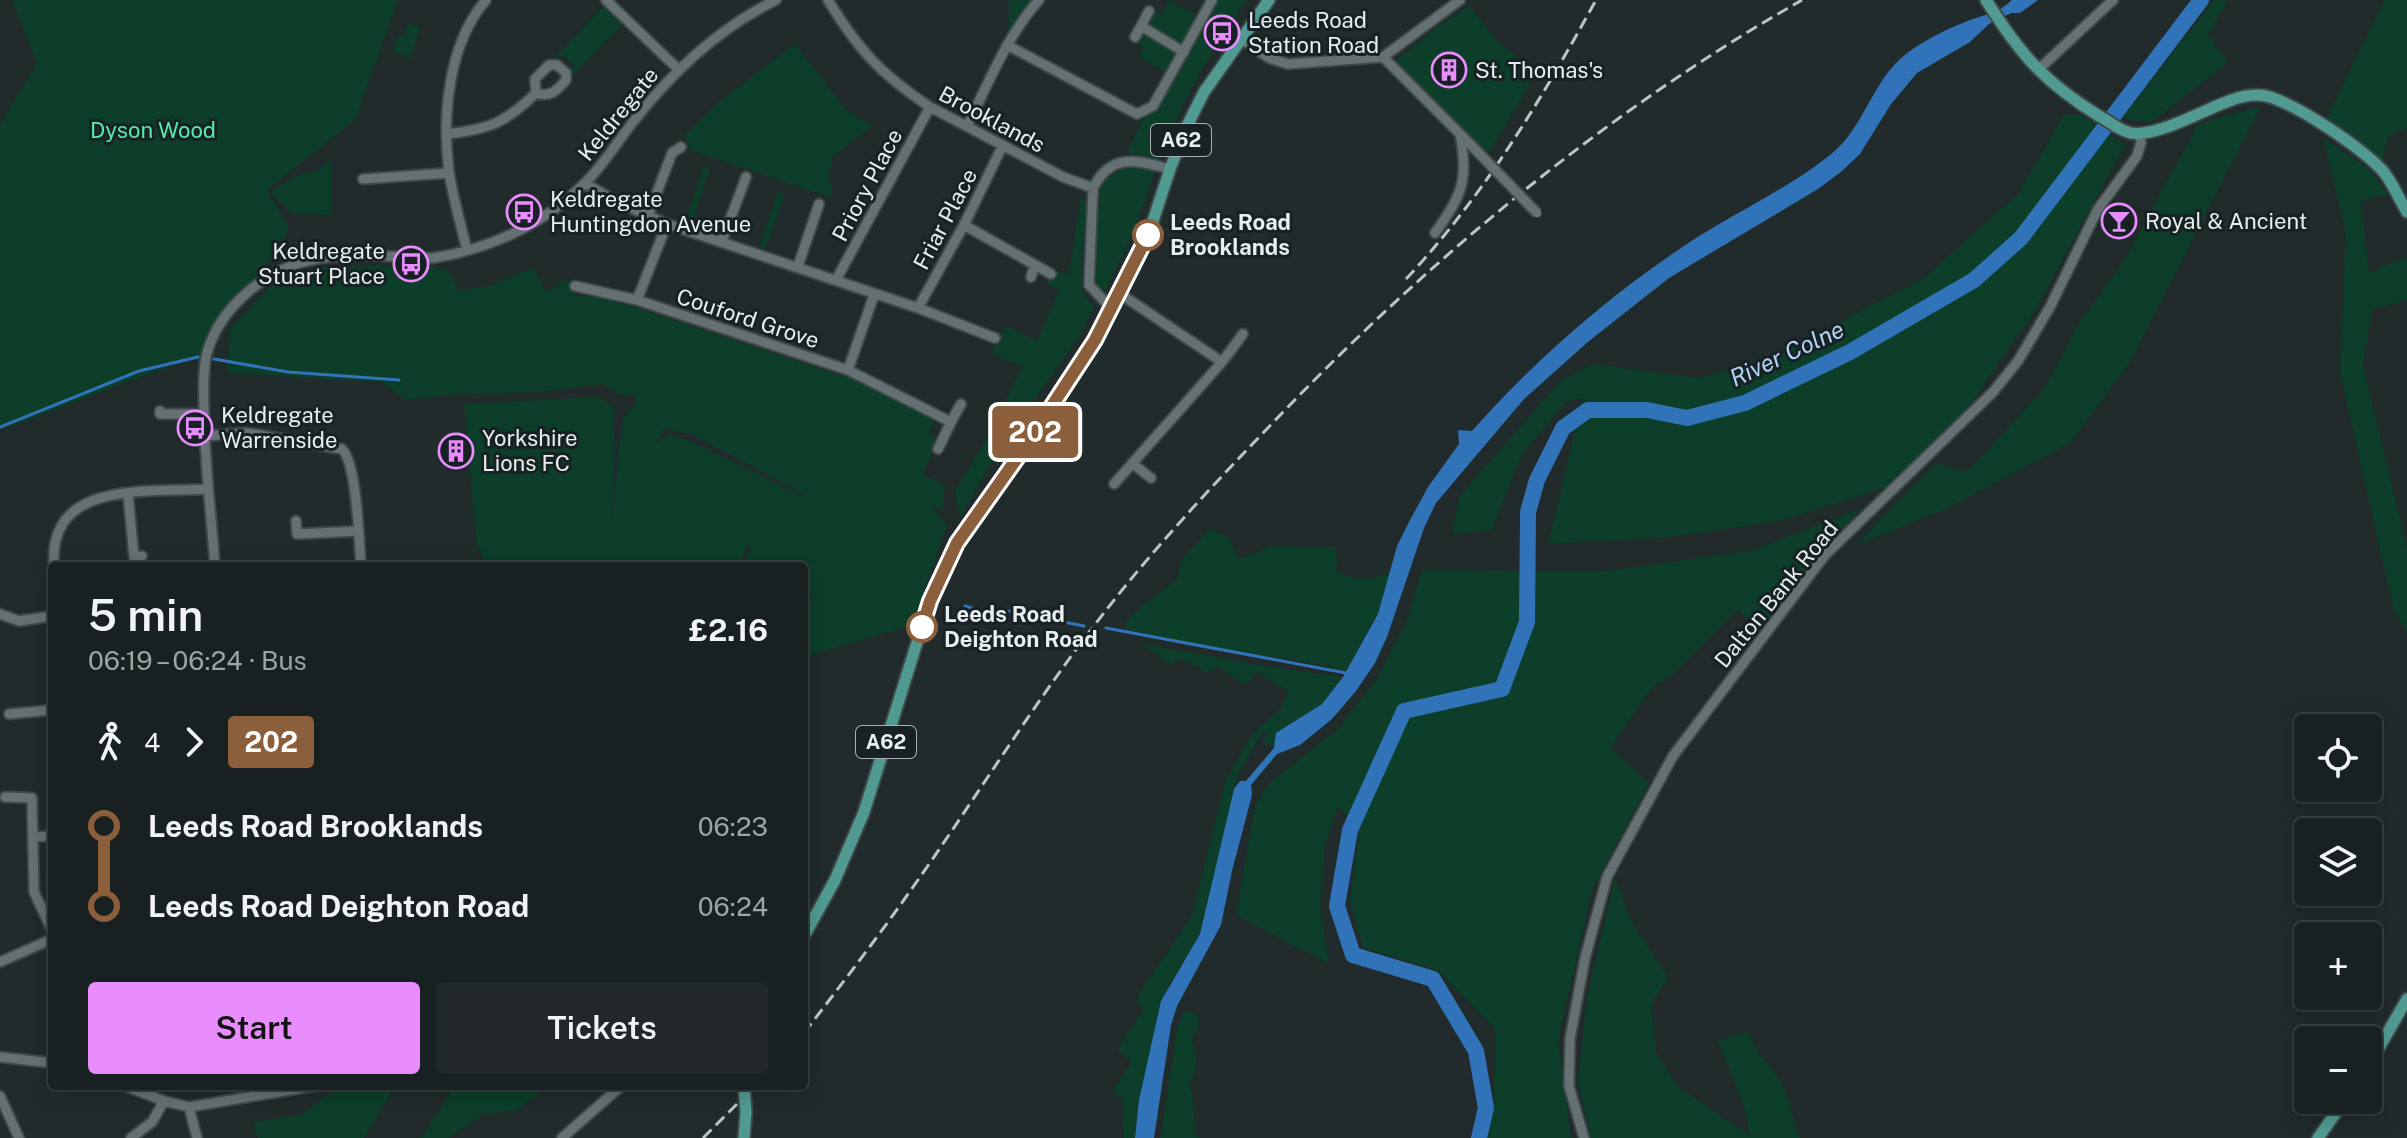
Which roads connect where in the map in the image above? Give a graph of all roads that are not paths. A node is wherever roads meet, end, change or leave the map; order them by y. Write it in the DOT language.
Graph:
graph roads {
  1 [pos="606,0"];
  2 [pos="623,0"];
  3 [pos="776,0"];
  4 [pos="828,0"];
  5 [pos="1039,0"];
  6 [pos="1212,0"];
  7 [pos="1269,0"];
  8 [pos="1460,0"];
  9 [pos="1986,0"];
  10 [pos="2113,0"];
  11 [pos="481,2"];
  12 [pos="615,8"];
  13 [pos="1149,11"];
  14 [pos="1141,26"];
  15 [pos="1135,37"];
  16 [pos="1240,38"];
  17 [pos="1007,45"];
  18 [pos="1184,52"];
  19 [pos="1383,57"];
  20 [pos="678,69"];
  21 [pos="2038,70"];
  22 [pos="536,93"];
  23 [pos="930,107"];
  24 [pos="967,126"];
  25 [pos="2140,133"];
  26 [pos="447,134"];
  27 [pos="1460,134"];
  28 [pos="1003,145"];
  29 [pos="681,147"];
  30 [pos="1170,169"];
  31 [pos="449,173"];
  32 [pos="746,177"];
  33 [pos="363,179"];
  34 [pos="585,183"];
  35 [pos="1093,188"];
  36 [pos="819,204"];
  37 [pos="2407,212"];
  38 [pos="1537,213"];
  39 [pos="648,216"];
  40 [pos="667,224"];
  41 [pos="964,225"];
  42 [pos="1435,233"];
  43 [pos="722,241"];
  44 [pos="467,250"];
  45 [pos="1035,265"];
  46 [pos="798,266"];
  47 [pos="1051,274"];
  48 [pos="1031,277"];
  49 [pos="836,280"];
  50 [pos="575,286"];
  51 [pos="1119,293"];
  52 [pos="874,295"];
  53 [pos="637,300"];
  54 [pos="918,308"];
  55 [pos="1111,308"];
  56 [pos="1243,334"];
  57 [pos="995,338"];
  58 [pos="1222,362"];
  59 [pos="848,370"];
  60 [pos="961,404"];
  61 [pos="160,411"];
  62 [pos="204,414"];
  63 [pos="951,422"];
  64 [pos="204,436"];
  65 [pos="938,449"];
  66 [pos="1132,463"];
  67 [pos="1151,478"];
  68 [pos="1114,484"];
  69 [pos="208,489"];
  70 [pos="128,494"];
  71 [pos="296,521"];
  72 [pos="358,531"];
  73 [pos="134,557"];
  74 [pos="54,562"];
  75 [pos="215,562"];
  76 [pos="361,562"];
  77 [pos="0,614"];
  78 [pos="48,617"];
  79 [pos="48,710"];
  80 [pos="9,714"];
  81 [pos="5,797"];
  82 [pos="48,836"];
  83 [pos="34,837"];
  84 [pos="808,921"];
  85 [pos="48,922"];
  86 [pos="48,941"];
  87 [pos="0,962"];
  88 [pos="2407,999"];
  89 [pos="2382,1043"];
  90 [pos="0,1057"];
  91 [pos="48,1063"];
  92 [pos="135,1090"];
  93 [pos="290,1090"];
  94 [pos="616,1090"];
  95 [pos="744,1090"];
  96 [pos="0,1096"];
  97 [pos="164,1101"];
  98 [pos="189,1107"];
  99 [pos="2335,1114"];
  100 [pos="19,1138"];
  101 [pos="131,1138"];
  102 [pos="197,1138"];
  103 [pos="562,1138"];
  104 [pos="744,1138"];
  105 [pos="1584,1138"];
  106 [pos="2318,1138"];
  1 -- 12 [label="street"];
  2 -- 12 [label="street"];
  3 -- 20 [label="street, Keldregate"];
  4 -- 23 [label="street, Brooklands"];
  5 -- 17 [label="street"];
  6 -- 18 [label="street"];
  7 -- 16 [label="main road, A62"];
  8 -- 19 [label="street"];
  9 -- 21 [label="main road"];
  10 -- 21 [label="street"];
  11 -- 26 [label="street"];
  12 -- 20 [label="street"];
  13 -- 14 [label="street"];
  14 -- 15 [label="street"];
  14 -- 18 [label="street"];
  16 -- 19 [label="street"];
  16 -- 30 [label="main road, A62"];
  17 -- 18 [label="street"];
  17 -- 24 [label="street"];
  19 -- 27 [label="street"];
  20 -- 34 [label="street, Keldregate"];
  21 -- 25 [label="main road"];
  22 -- 26 [label="street"];
  23 -- 24 [label="street, Brooklands"];
  23 -- 49 [label="street, Priory Place"];
  24 -- 28 [label="street, Brooklands"];
  25 -- 37 [label="main road"];
  25 -- 105 [label="street, Dalton Bank Road"];
  26 -- 31 [label="street"];
  27 -- 38 [label="street, bridge"];
  27 -- 42 [label="street"];
  28 -- 35 [label="street, Brooklands"];
  28 -- 41 [label="street, Friar Place"];
  29 -- 39 [label="street"];
  30 -- 35 [label="street"];
  30 -- 51 [label="main road, A62"];
  31 -- 33 [label="street"];
  31 -- 44 [label="street"];
  32 -- 43 [label="street"];
  34 -- 39 [label="street"];
  34 -- 44 [label="street, Keldregate"];
  35 -- 55 [label="street"];
  36 -- 46 [label="street"];
  39 -- 40 [label="street"];
  40 -- 43 [label="street"];
  40 -- 53 [label="street"];
  41 -- 45 [label="street"];
  41 -- 54 [label="street, Friar Place"];
  43 -- 46 [label="street"];
  44 -- 62 [label="street, Keldregate"];
  45 -- 47 [label="street"];
  45 -- 48 [label="street"];
  46 -- 49 [label="street"];
  49 -- 52 [label="street"];
  50 -- 53 [label="street, Couford Grove"];
  51 -- 55 [label="main road, A62"];
  51 -- 58 [label="street"];
  52 -- 54 [label="street"];
  52 -- 59 [label="street"];
  53 -- 59 [label="street, Couford Grove"];
  54 -- 57 [label="street"];
  55 -- 84 [label="main road, A62"];
  56 -- 58 [label="street"];
  58 -- 66 [label="street"];
  59 -- 63 [label="street, Couford Grove"];
  60 -- 63 [label="street"];
  61 -- 62 [label="street"];
  62 -- 64 [label="street, Keldregate"];
  63 -- 65 [label="street"];
  64 -- 69 [label="street, Keldregate"];
  64 -- 72 [label="street"];
  66 -- 67 [label="street"];
  66 -- 68 [label="street"];
  69 -- 70 [label="street"];
  69 -- 75 [label="street, Keldregate"];
  70 -- 73 [label="street"];
  70 -- 74 [label="street"];
  71 -- 72 [label="street"];
  72 -- 76 [label="street"];
  77 -- 78 [label="street"];
  79 -- 80 [label="street"];
  81 -- 83 [label="street"];
  82 -- 83 [label="street"];
  83 -- 85 [label="street"];
  86 -- 87 [label="street"];
  88 -- 89 [label="main road"];
  90 -- 91 [label="street"];
  92 -- 97 [label="street"];
  93 -- 98 [label="street"];
  94 -- 103 [label="street"];
  95 -- 104 [label="main road, bridge"];
  96 -- 100 [label="street"];
  97 -- 98 [label="street"];
  97 -- 101 [label="street"];
  98 -- 102 [label="street"];
  99 -- 106 [label="main road"];
}
